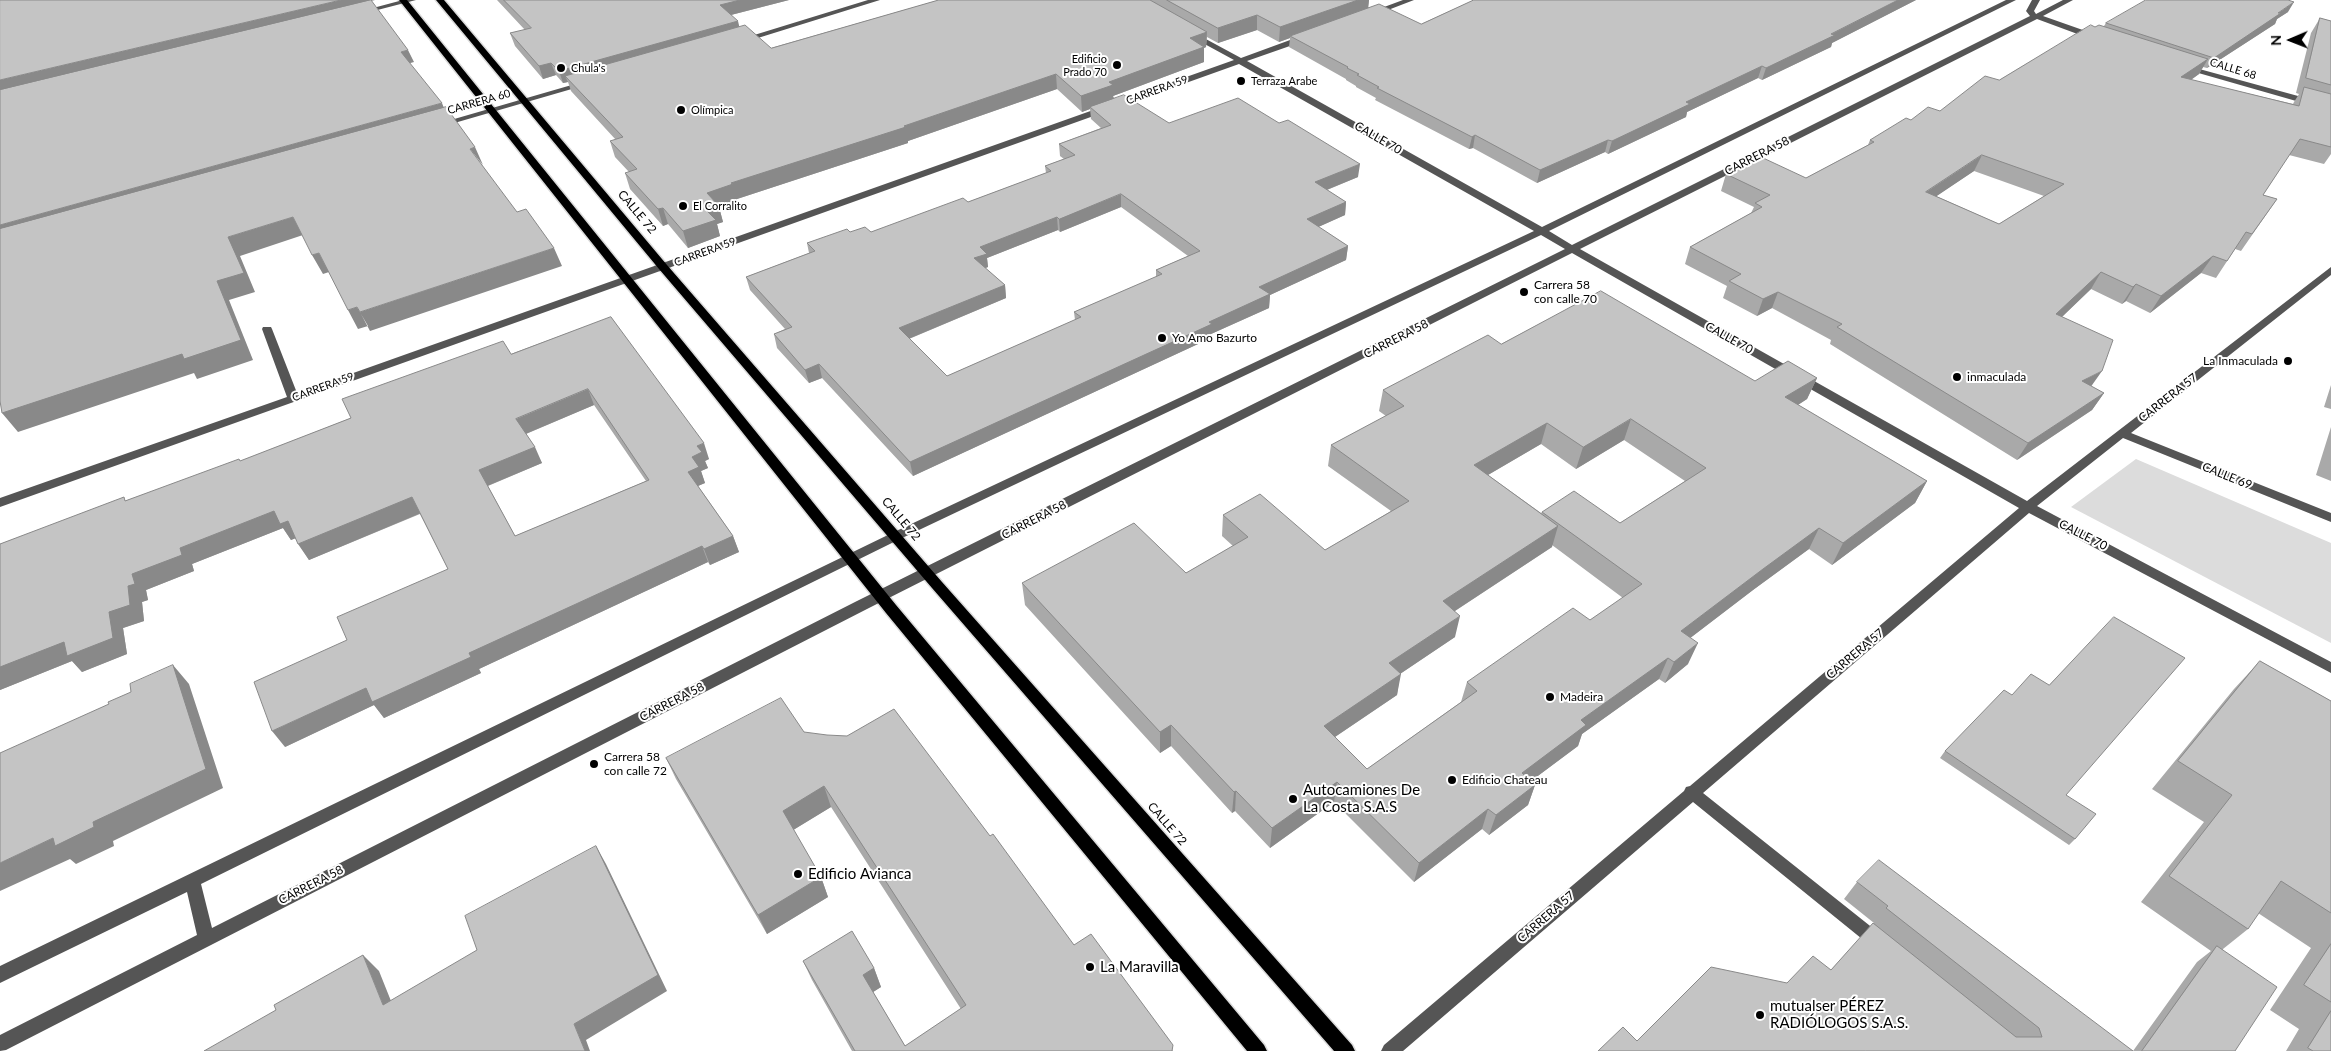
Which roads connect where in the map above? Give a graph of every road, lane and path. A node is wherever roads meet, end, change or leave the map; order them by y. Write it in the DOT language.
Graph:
graph roads {
  1 [pos="440,0"];
  2 [pos="876,0"];
  3 [pos="1410,0"];
  4 [pos="2012,0"];
  5 [pos="2036,0"];
  6 [pos="2069,0"];
  7 [pos="406,1"];
  8 [pos="355,14"];
  9 [pos="1366,16"];
  10 [pos="2036,17"];
  11 [pos="1181,27"];
  12 [pos="1313,35"];
  13 [pos="2103,40"];
  14 [pos="730,43"];
  15 [pos="1242,60"];
  16 [pos="2176,63"];
  17 [pos="597,80"];
  18 [pos="523,101"];
  19 [pos="2331,108"];
  20 [pos="490,110"];
  21 [pos="429,127"];
  22 [pos="1542,231"];
  23 [pos="1572,250"];
  24 [pos="663,266"];
  25 [pos="2331,270"];
  26 [pos="625,280"];
  27 [pos="266,329"];
  28 [pos="294,398"];
  29 [pos="2123,434"];
  30 [pos="0,503"];
  31 [pos="2028,507"];
  32 [pos="2331,518"];
  33 [pos="896,536"];
  34 [pos="851,558"];
  35 [pos="926,573"];
  36 [pos="881,595"];
  37 [pos="2331,668"];
  38 [pos="1691,792"];
  39 [pos="192,881"];
  40 [pos="206,939"];
  41 [pos="1892,953"];
  42 [pos="0,975"];
  43 [pos="0,1044"];
  44 [pos="1258,1051"];
  45 [pos="1346,1051"];
  46 [pos="1390,1051"];
  1 -- 18 [label="main road, CALLE 72"];
  2 -- 14 [label="street"];
  3 -- 9 [label="street"];
  4 -- 22 [label="street"];
  5 -- 10 [label="street"];
  6 -- 10 [label="street, CARRERA 58"];
  7 -- 8 [label="street"];
  7 -- 20 [label="main road"];
  10 -- 13 [label="street"];
  10 -- 23 [label="street, CARRERA 58"];
  11 -- 15 [label="street, CALLE 70"];
  12 -- 15 [label="street, CARRERA 59"];
  15 -- 22 [label="street, CALLE 70"];
  15 -- 24 [label="street, CARRERA 59"];
  16 -- 19 [label="street, CALLE 68"];
  17 -- 18 [label="street, CARRERA 60"];
  18 -- 20 [label="street, CARRERA 60"];
  18 -- 24 [label="main road, CALLE 72"];
  20 -- 21 [label="street, CARRERA 60"];
  20 -- 26 [label="main road"];
  22 -- 23 [label="street, CALLE 70"];
  22 -- 33 [label="street"];
  23 -- 31 [label="street, CALLE 70"];
  23 -- 35 [label="street, CARRERA 58"];
  24 -- 26 [label="street, CARRERA 59"];
  24 -- 33 [label="main road, CALLE 72"];
  25 -- 29 [label="street, CARRERA 57"];
  26 -- 28 [label="street, CARRERA 59"];
  26 -- 34 [label="main road"];
  27 -- 28 [label="street"];
  28 -- 30 [label="street, CARRERA 59"];
  29 -- 31 [label="street, CARRERA 57"];
  29 -- 32 [label="street, CALLE 69"];
  31 -- 37 [label="street, CALLE 70"];
  31 -- 38 [label="street, CARRERA 57"];
  33 -- 34 [label="street"];
  33 -- 35 [label="main road, CALLE 72"];
  34 -- 36 [label="main road"];
  34 -- 39 [label="street"];
  35 -- 36 [label="street, CARRERA 58"];
  35 -- 45 [label="main road, CALLE 72"];
  36 -- 40 [label="street, CARRERA 58"];
  36 -- 44 [label="main road"];
  38 -- 41 [label="street"];
  38 -- 46 [label="street, CARRERA 57"];
  39 -- 40 [label="street"];
  39 -- 42 [label="street"];
  40 -- 43 [label="street, CARRERA 58"];
}
